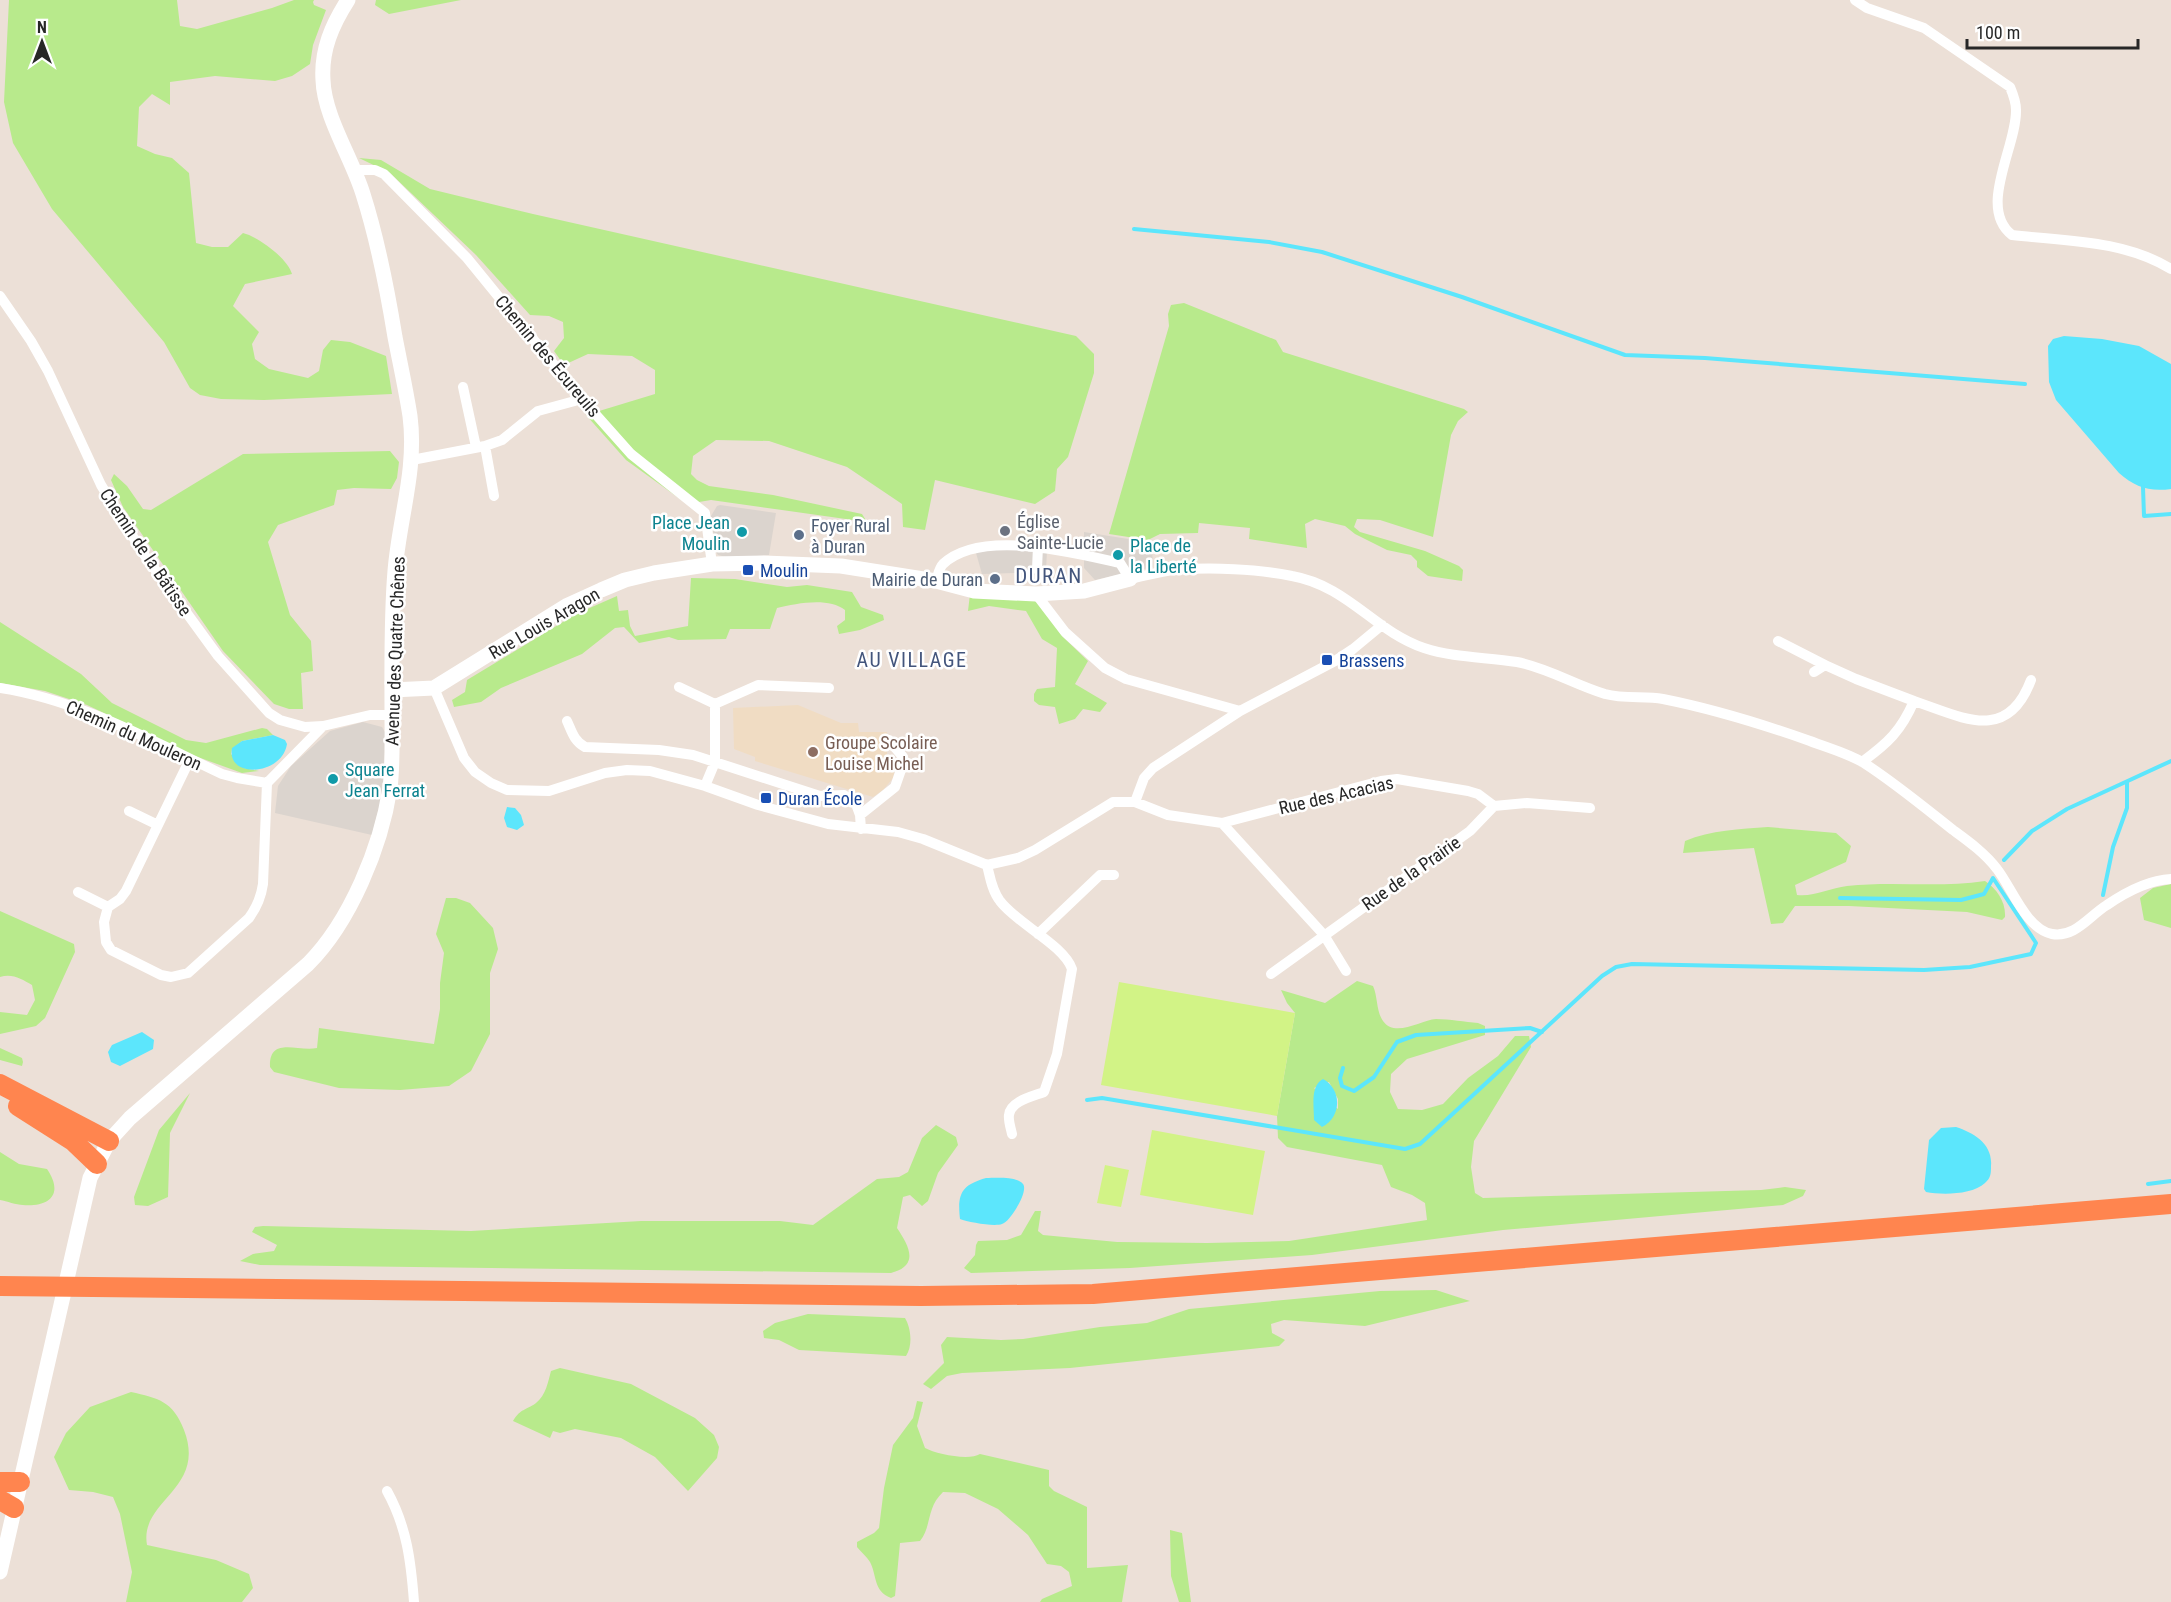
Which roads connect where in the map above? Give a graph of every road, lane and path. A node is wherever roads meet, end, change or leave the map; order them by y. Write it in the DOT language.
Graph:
graph roads {
  1 [pos="348,0"];
  2 [pos="1856,0"];
  3 [pos="355,170"];
  4 [pos="2171,269"];
  5 [pos="0,296"];
  6 [pos="463,387"];
  7 [pos="582,399"];
  8 [pos="481,446"];
  9 [pos="412,460"];
  10 [pos="494,496"];
  11 [pos="1038,546"];
  12 [pos="712,564"];
  13 [pos="1037,569"];
  14 [pos="1130,579"];
  15 [pos="936,581"];
  16 [pos="1036,594"];
  17 [pos="1382,626"];
  18 [pos="1778,641"];
  19 [pos="1825,664"];
  20 [pos="1814,672"];
  21 [pos="2031,680"];
  22 [pos="679,687"];
  23 [pos="0,688"];
  24 [pos="434,688"];
  25 [pos="829,688"];
  26 [pos="392,690"];
  27 [pos="1914,701"];
  28 [pos="715,704"];
  29 [pos="1240,711"];
  30 [pos="392,715"];
  31 [pos="567,721"];
  32 [pos="323,726"];
  33 [pos="889,741"];
  34 [pos="190,759"];
  35 [pos="715,762"];
  36 [pos="1862,762"];
  37 [pos="267,783"];
  38 [pos="705,786"];
  39 [pos="1135,802"];
  40 [pos="1494,806"];
  41 [pos="1590,808"];
  42 [pos="129,811"];
  43 [pos="860,815"];
  44 [pos="1222,823"];
  45 [pos="158,825"];
  46 [pos="861,829"];
  47 [pos="987,866"];
  48 [pos="1114,875"];
  49 [pos="2171,879"];
  50 [pos="78,892"];
  51 [pos="108,908"];
  52 [pos="1038,934"];
  53 [pos="1324,935"];
  54 [pos="1346,971"];
  55 [pos="1271,974"];
  56 [pos="0,1084"];
  57 [pos="0,1095"];
  58 [pos="1012,1134"];
  59 [pos="109,1141"];
  60 [pos="97,1164"];
  61 [pos="2171,1204"];
  62 [pos="0,1286"];
  63 [pos="10,1482"];
  64 [pos="387,1491"];
  65 [pos="7,1504"];
  66 [pos="0,1572"];
  67 [pos="414,1602"];
  1 -- 3 [label="street, Avenue des Quatre Chênes"];
  2 -- 4 [label="street"];
  3 -- 7 [label="street, Chemin des Écureuils"];
  3 -- 9 [label="street, Avenue des Quatre Chênes"];
  5 -- 32 [label="street, Chemin de la Bâtisse"];
  6 -- 8 [label="street"];
  7 -- 8 [label="street"];
  7 -- 12 [label="street, Chemin des Écureuils"];
  8 -- 9 [label="street"];
  8 -- 10 [label="street"];
  9 -- 26 [label="street, Avenue des Quatre Chênes"];
  11 -- 13 [label="street"];
  11 -- 14 [label="street"];
  11 -- 15 [label="street"];
  12 -- 15 [label="street, Rue Louis Aragon"];
  12 -- 24 [label="street, Rue Louis Aragon"];
  14 -- 16 [label="street, Rue Louis Aragon"];
  14 -- 17 [label="street"];
  15 -- 16 [label="street, Rue Louis Aragon"];
  16 -- 29 [label="street"];
  17 -- 29 [label="street"];
  17 -- 36 [label="street"];
  18 -- 19 [label="street"];
  19 -- 20 [label="street"];
  19 -- 27 [label="street"];
  21 -- 27 [label="street"];
  22 -- 28 [label="street"];
  23 -- 34 [label="street, Chemin du Mouleron"];
  24 -- 26 [label="street, Rue Louis Aragon"];
  24 -- 38 [label="street"];
  25 -- 28 [label="street"];
  26 -- 30 [label="street, Avenue des Quatre Chênes"];
  27 -- 36 [label="street"];
  28 -- 35 [label="street"];
  29 -- 39 [label="street"];
  30 -- 32 [label="street"];
  30 -- 59 [label="street, Avenue des Quatre Chênes"];
  31 -- 35 [label="street"];
  32 -- 37 [label="street"];
  33 -- 43 [label="street"];
  34 -- 37 [label="street, Chemin du Mouleron"];
  34 -- 45 [label="street"];
  35 -- 38 [label="street"];
  35 -- 43 [label="street"];
  36 -- 49 [label="street"];
  37 -- 51 [label="street"];
  38 -- 46 [label="street"];
  39 -- 44 [label="street"];
  39 -- 47 [label="street"];
  40 -- 41 [label="street"];
  40 -- 44 [label="street, Rue des Acacias"];
  40 -- 53 [label="street, Rue de la Prairie"];
  42 -- 45 [label="street"];
  43 -- 46 [label="street"];
  44 -- 53 [label="street"];
  45 -- 51 [label="street"];
  46 -- 47 [label="street"];
  47 -- 52 [label="street"];
  48 -- 52 [label="street"];
  50 -- 51 [label="street"];
  52 -- 58 [label="street"];
  53 -- 54 [label="street"];
  53 -- 55 [label="street, Rue de la Prairie"];
  56 -- 59 [label="highway"];
  57 -- 60 [label="highway"];
  59 -- 60 [label="street, Avenue des Quatre Chênes"];
  60 -- 63 [label="street, Avenue des Quatre Chênes"];
  61 -- 62 [label="highway"];
  63 -- 65 [label="street, Avenue des Quatre Chênes"];
  64 -- 67 [label="street"];
  65 -- 66 [label="street, Avenue des Quatre Chênes"];
}
